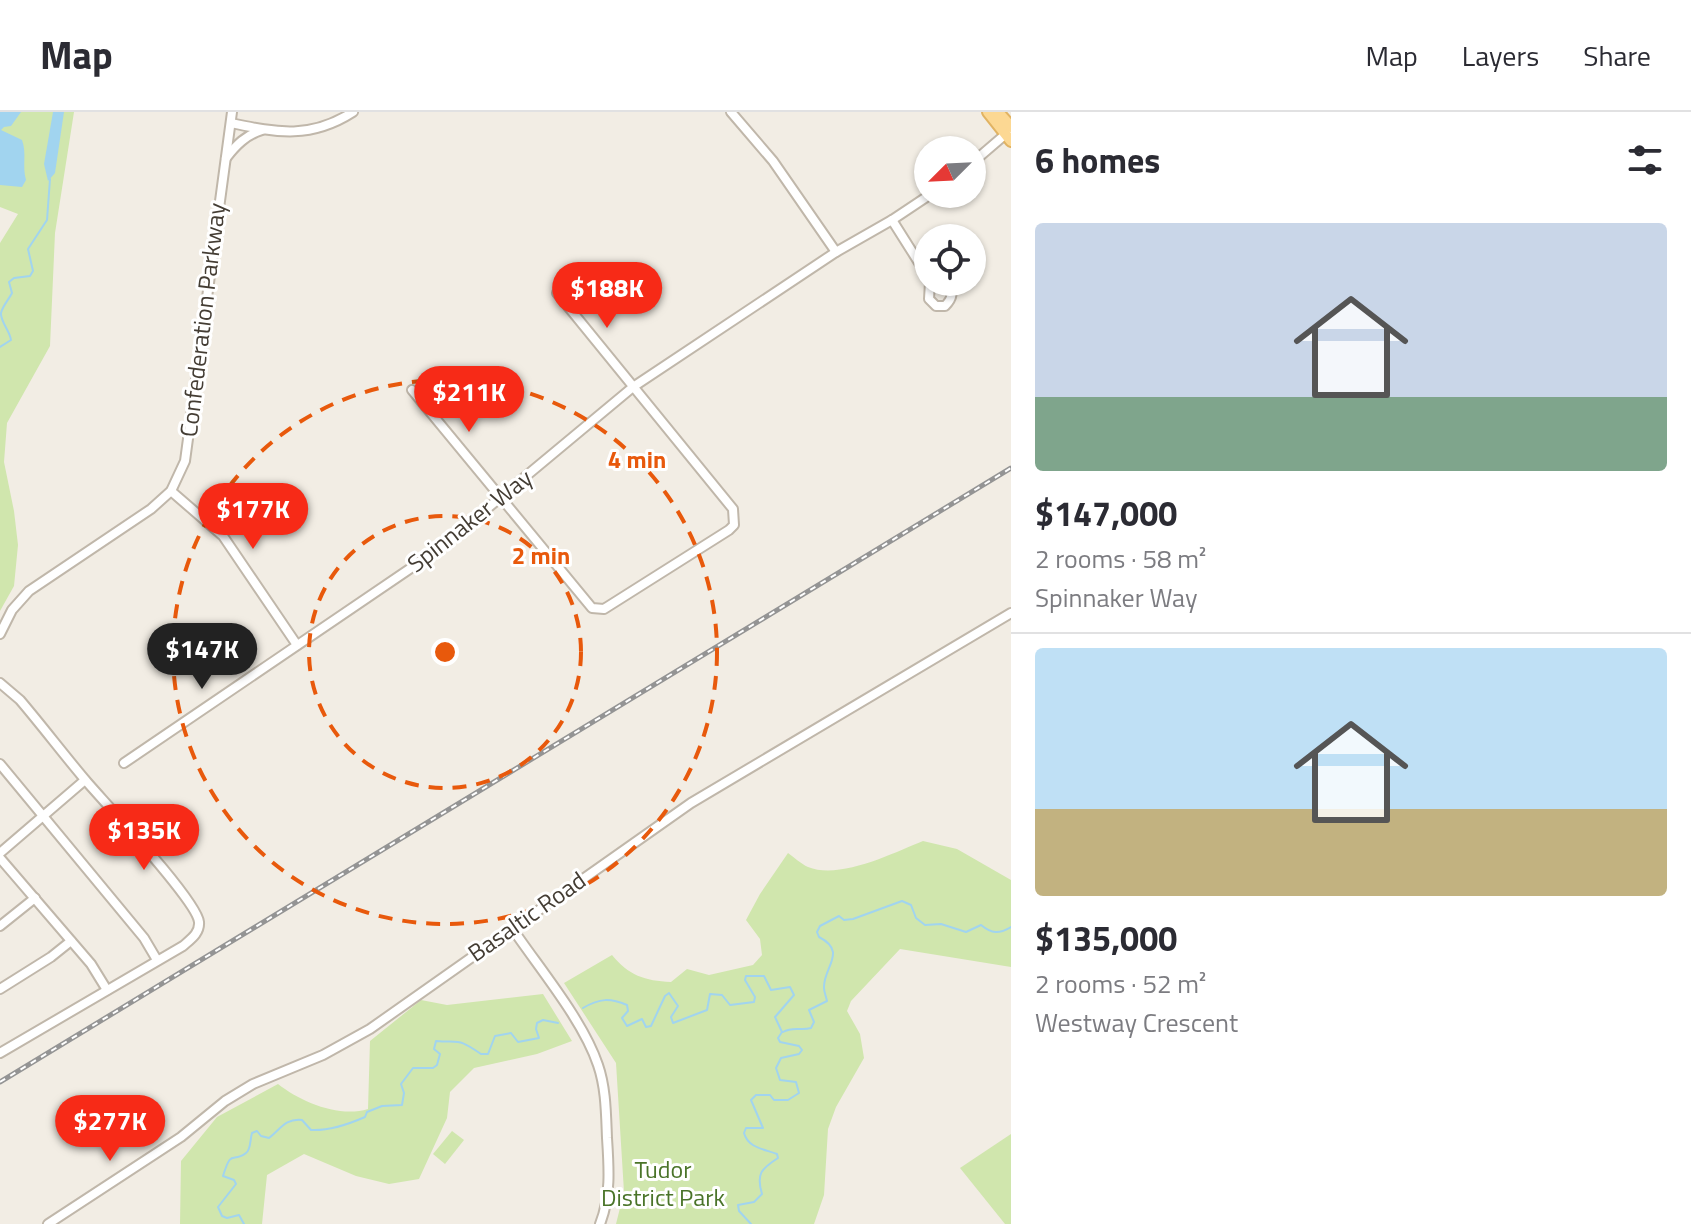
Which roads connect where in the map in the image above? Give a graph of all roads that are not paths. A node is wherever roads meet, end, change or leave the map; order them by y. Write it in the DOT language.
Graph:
graph roads {
  1 [pos="232,112"];
  2 [pos="353,112"];
  3 [pos="731,112"];
  4 [pos="988,112"];
  5 [pos="998,112"];
  6 [pos="231,123"];
  7 [pos="265,130"];
  8 [pos="1010,133"];
  9 [pos="986,152"];
  10 [pos="226,158"];
  11 [pos="914,205"];
  12 [pos="892,220"];
  13 [pos="836,252"];
  14 [pos="914,256"];
  15 [pos="557,293"];
  16 [pos="929,296"];
  17 [pos="952,296"];
  18 [pos="633,387"];
  19 [pos="412,390"];
  20 [pos="171,491"];
  21 [pos="500,499"];
  22 [pos="1011,613"];
  23 [pos="0,634"];
  24 [pos="297,645"];
  25 [pos="0,683"];
  26 [pos="124,763"];
  27 [pos="0,764"];
  28 [pos="85,780"];
  29 [pos="43,816"];
  30 [pos="0,856"];
  31 [pos="35,898"];
  32 [pos="0,926"];
  33 [pos="512,928"];
  34 [pos="71,941"];
  35 [pos="157,960"];
  36 [pos="0,989"];
  37 [pos="107,990"];
  38 [pos="0,1053"];
  39 [pos="48,1224"];
  40 [pos="600,1224"];
  1 -- 6 [label="street, Confederation Parkway"];
  2 -- 7 [label="street"];
  3 -- 13 [label="street"];
  4 -- 8 [label="main road"];
  5 -- 8 [label="main road"];
  6 -- 7 [label="street"];
  6 -- 10 [label="street, Confederation Parkway"];
  7 -- 10 [label="street"];
  8 -- 9 [label="street"];
  10 -- 20 [label="street, Confederation Parkway"];
  11 -- 12 [label="street, Spinnaker Way"];
  12 -- 13 [label="street, Spinnaker Way"];
  12 -- 14 [label="street"];
  13 -- 18 [label="street, Spinnaker Way"];
  15 -- 18 [label="street"];
  16 -- 17 [label="street"];
  18 -- 21 [label="street, Spinnaker Way"];
  18 -- 21 [label="street"];
  19 -- 21 [label="street"];
  20 -- 23 [label="street, Confederation Parkway"];
  20 -- 24 [label="street"];
  21 -- 24 [label="street, Spinnaker Way"];
  22 -- 33 [label="street, Basaltic Road"];
  24 -- 26 [label="street, Spinnaker Way"];
  25 -- 28 [label="street"];
  27 -- 29 [label="street"];
  28 -- 29 [label="street"];
  28 -- 35 [label="street"];
  29 -- 30 [label="street"];
  29 -- 35 [label="street"];
  30 -- 31 [label="street"];
  31 -- 32 [label="street"];
  31 -- 34 [label="street"];
  33 -- 39 [label="street, Basaltic Road"];
  33 -- 40 [label="street"];
  34 -- 36 [label="street"];
  34 -- 37 [label="street"];
  35 -- 37 [label="street"];
  37 -- 38 [label="street"];
}
